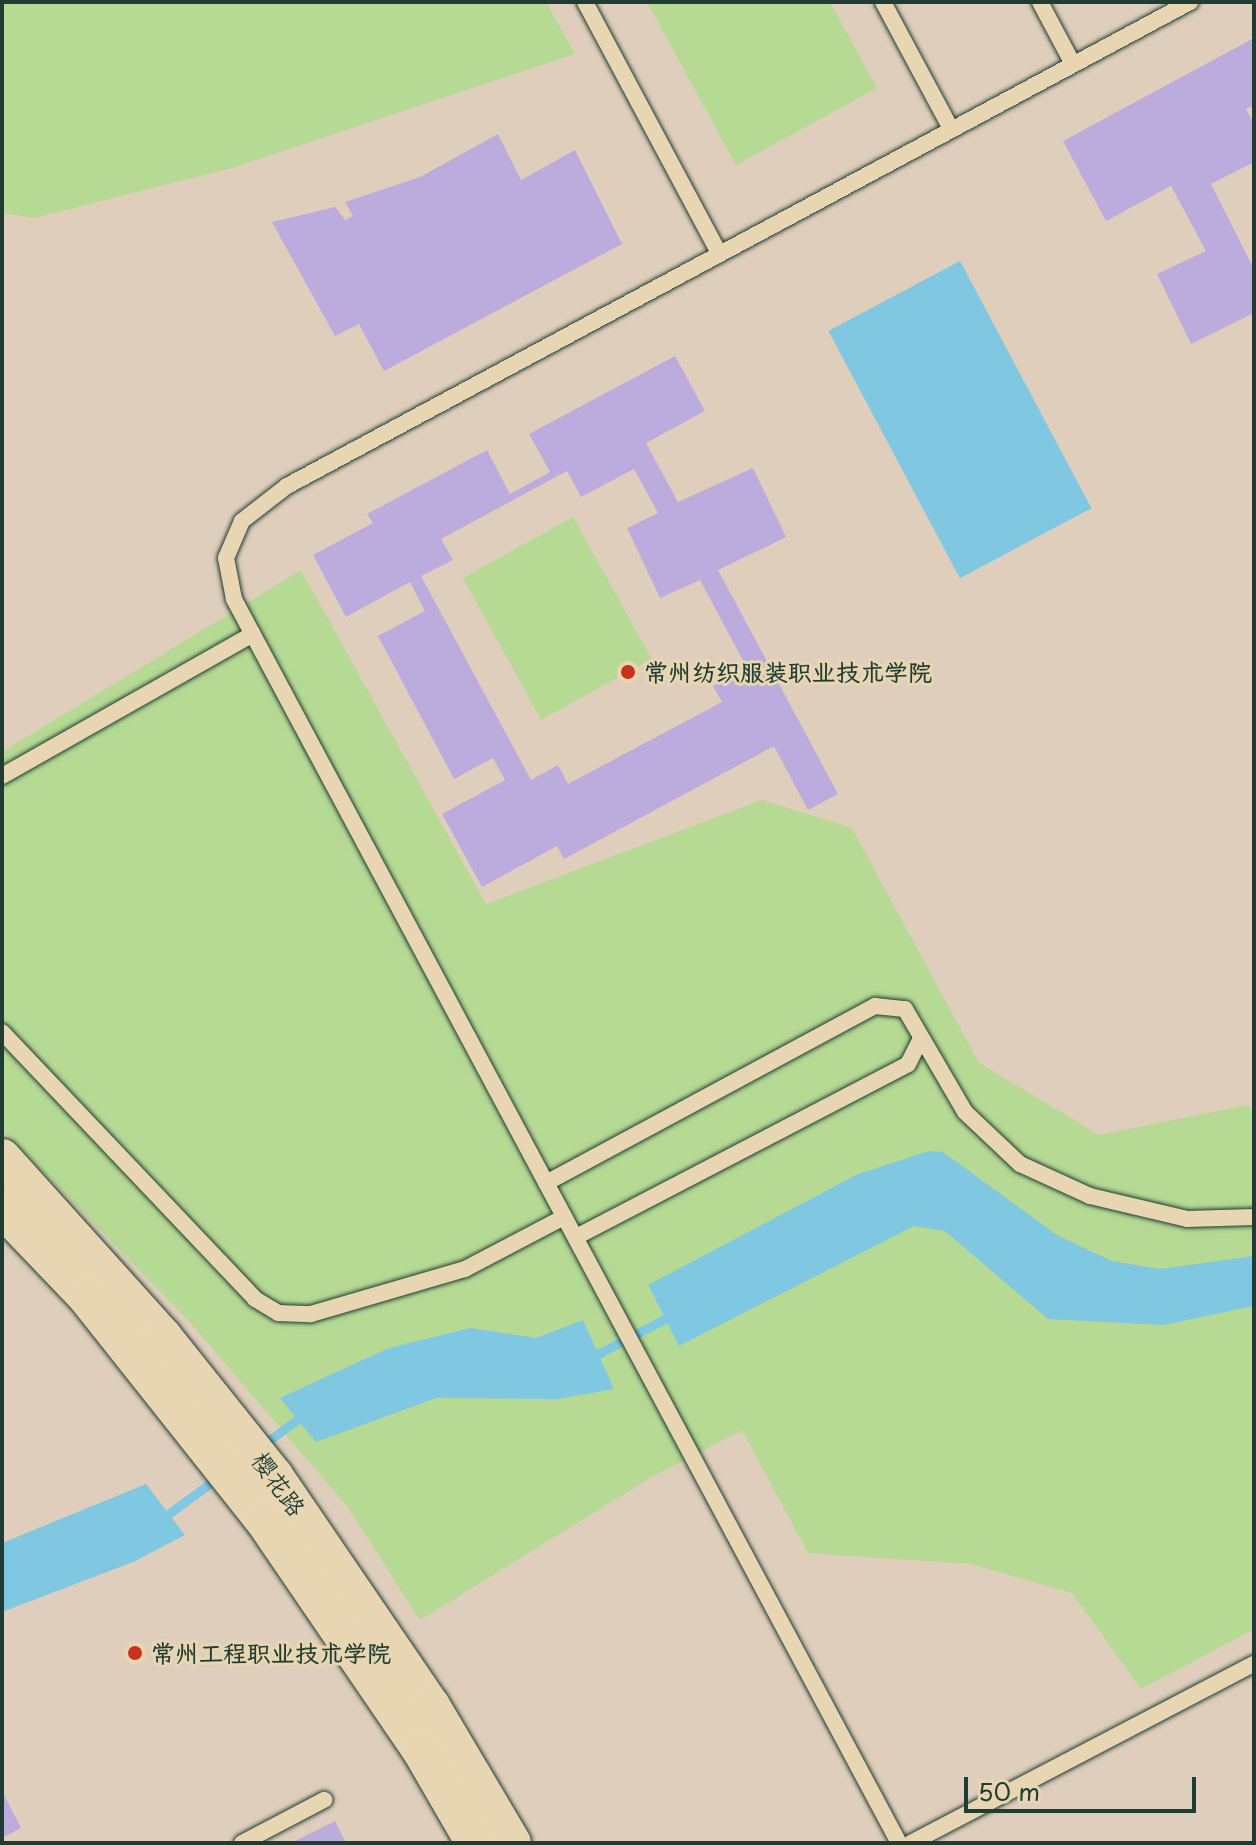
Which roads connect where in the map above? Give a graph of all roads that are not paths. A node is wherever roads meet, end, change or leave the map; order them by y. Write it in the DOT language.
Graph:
graph roads {
  1 [pos="585,2"];
  2 [pos="883,2"];
  3 [pos="1040,2"];
  4 [pos="1190,2"];
  5 [pos="1073,64"];
  6 [pos="951,129"];
  7 [pos="719,253"];
  8 [pos="253,634"];
  9 [pos="2,776"];
  10 [pos="2,1032"];
  11 [pos="921,1038"];
  12 [pos="2,1158"];
  13 [pos="546,1183"];
  14 [pos="2,1208"];
  15 [pos="564,1217"];
  16 [pos="1254,1217"];
  17 [pos="576,1237"];
  18 [pos="216,1430"];
  19 [pos="260,1486"];
  20 [pos="1254,1664"];
  21 [pos="324,1800"];
  22 [pos="242,1843"];
  23 [pos="475,1843"];
  24 [pos="512,1843"];
  25 [pos="899,1843"];
  26 [pos="911,1843"];
  1 -- 7 [label="lane"];
  2 -- 6 [label="lane"];
  3 -- 5 [label="lane"];
  4 -- 5 [label="lane"];
  5 -- 6 [label="lane"];
  6 -- 7 [label="lane"];
  7 -- 8 [label="lane"];
  8 -- 9 [label="lane"];
  8 -- 13 [label="lane"];
  10 -- 15 [label="lane"];
  11 -- 13 [label="lane"];
  11 -- 16 [label="lane"];
  11 -- 17 [label="lane"];
  12 -- 18 [label="street, 樱花路"];
  13 -- 15 [label="lane"];
  14 -- 18 [label="street, 樱花路"];
  15 -- 17 [label="lane"];
  17 -- 25 [label="lane"];
  18 -- 19 [label="street, 樱花路"];
  19 -- 23 [label="street, 樱花路"];
  19 -- 24 [label="street, 樱花路"];
  20 -- 26 [label="lane"];
  21 -- 22 [label="lane"];
}
